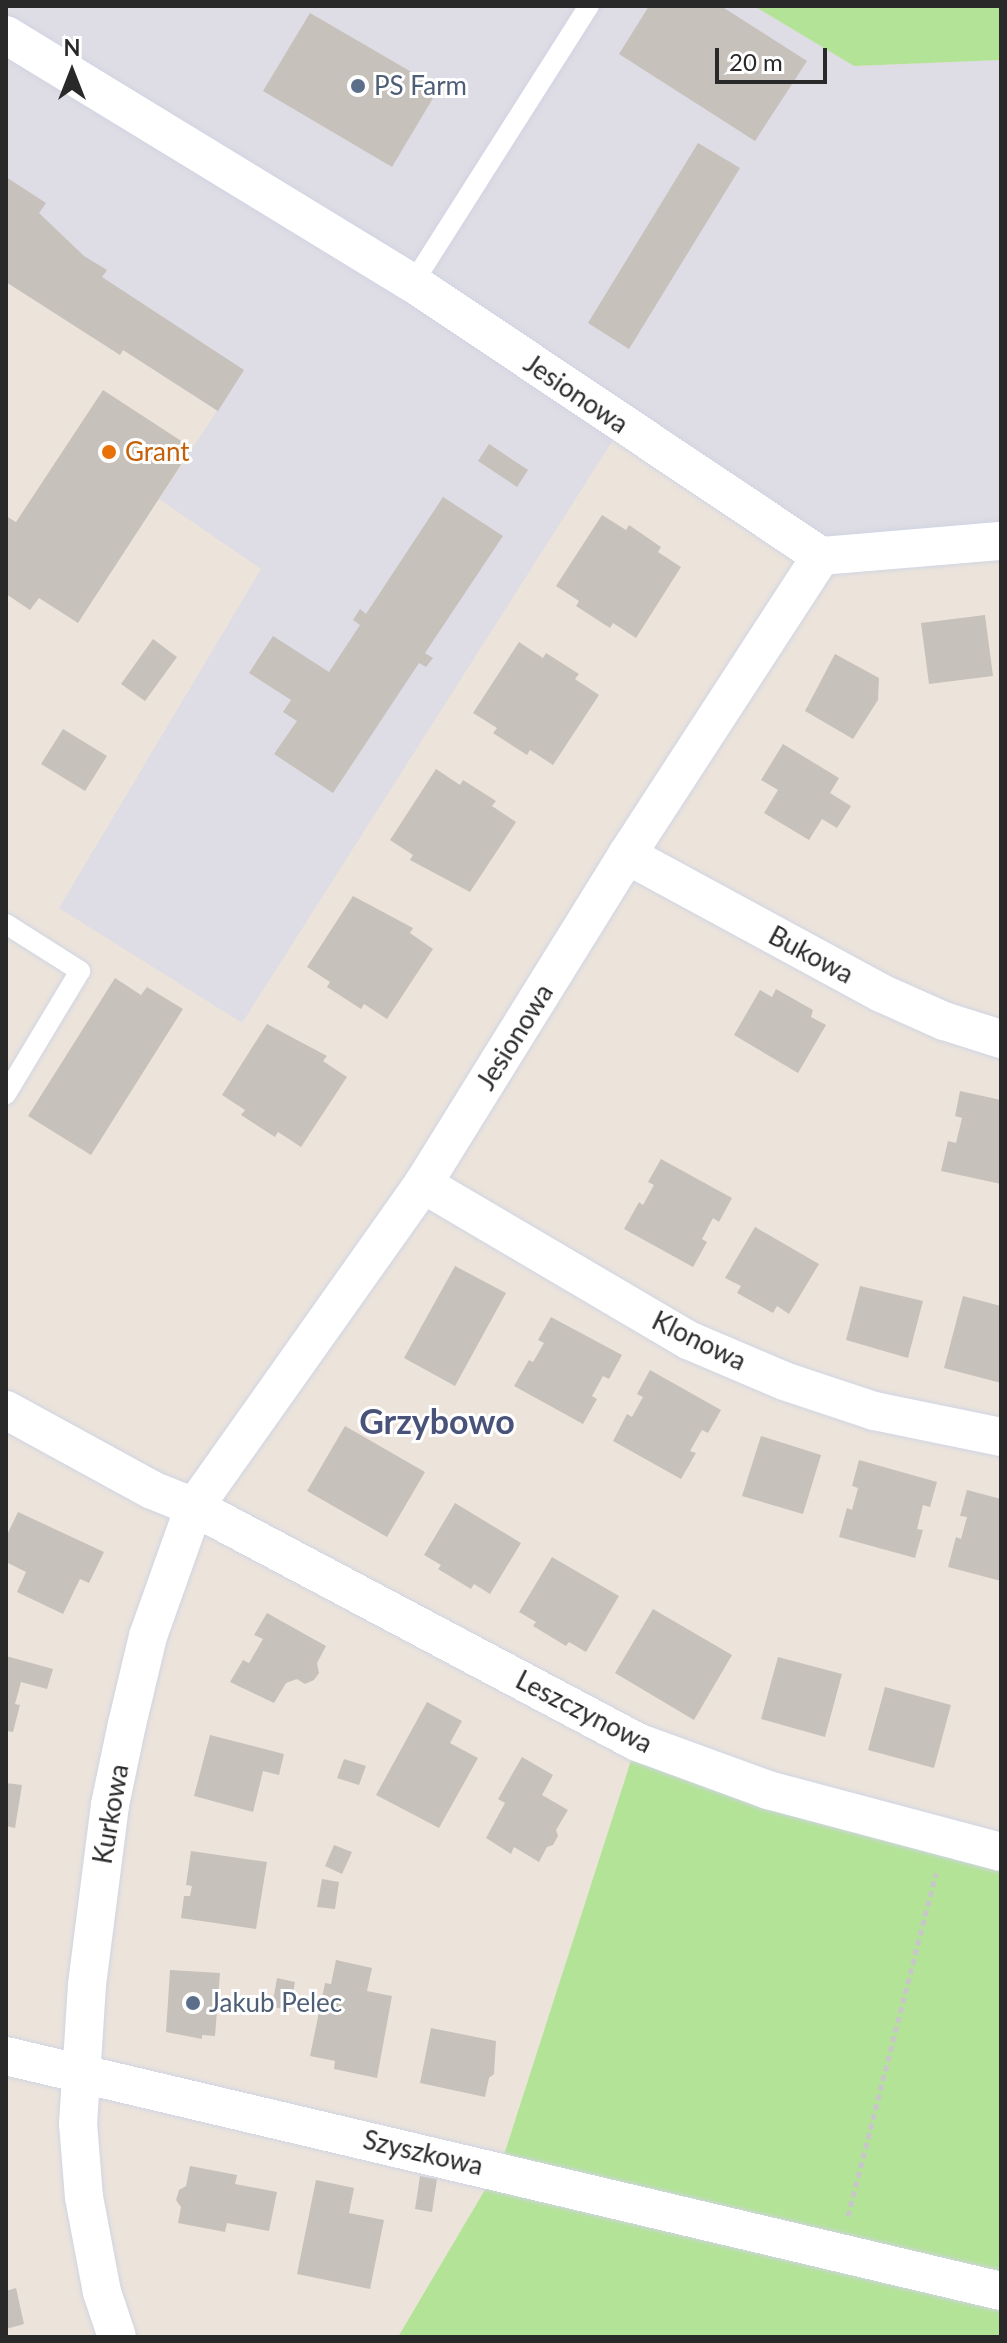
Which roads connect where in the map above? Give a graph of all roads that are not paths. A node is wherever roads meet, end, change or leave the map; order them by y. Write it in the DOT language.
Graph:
graph roads {
  1 [pos="589,6"];
  2 [pos="6,35"];
  3 [pos="413,283"];
  4 [pos="1001,541"];
  5 [pos="821,556"];
  6 [pos="627,855"];
  7 [pos="6,924"];
  8 [pos="1001,1039"];
  9 [pos="6,1094"];
  10 [pos="423,1184"];
  11 [pos="6,1410"];
  12 [pos="1001,1437"];
  13 [pos="194,1507"];
  14 [pos="1001,1852"];
  15 [pos="6,2056"];
  16 [pos="79,2073"];
  17 [pos="1001,2291"];
  18 [pos="117,2337"];
  1 -- 3 [label="lane"];
  2 -- 3 [label="street, Jesionowa"];
  3 -- 5 [label="street, Jesionowa"];
  4 -- 5 [label="street"];
  5 -- 6 [label="street, Jesionowa"];
  6 -- 8 [label="street, Bukowa"];
  6 -- 10 [label="street, Jesionowa"];
  7 -- 9 [label="lane"];
  10 -- 12 [label="street, Klonowa"];
  10 -- 13 [label="street, Jesionowa"];
  11 -- 13 [label="street"];
  13 -- 14 [label="street, Leszczynowa"];
  13 -- 16 [label="street, Kurkowa"];
  15 -- 16 [label="street, Szyszkowa"];
  16 -- 17 [label="street, Szyszkowa"];
  16 -- 18 [label="street, Kurkowa"];
}
